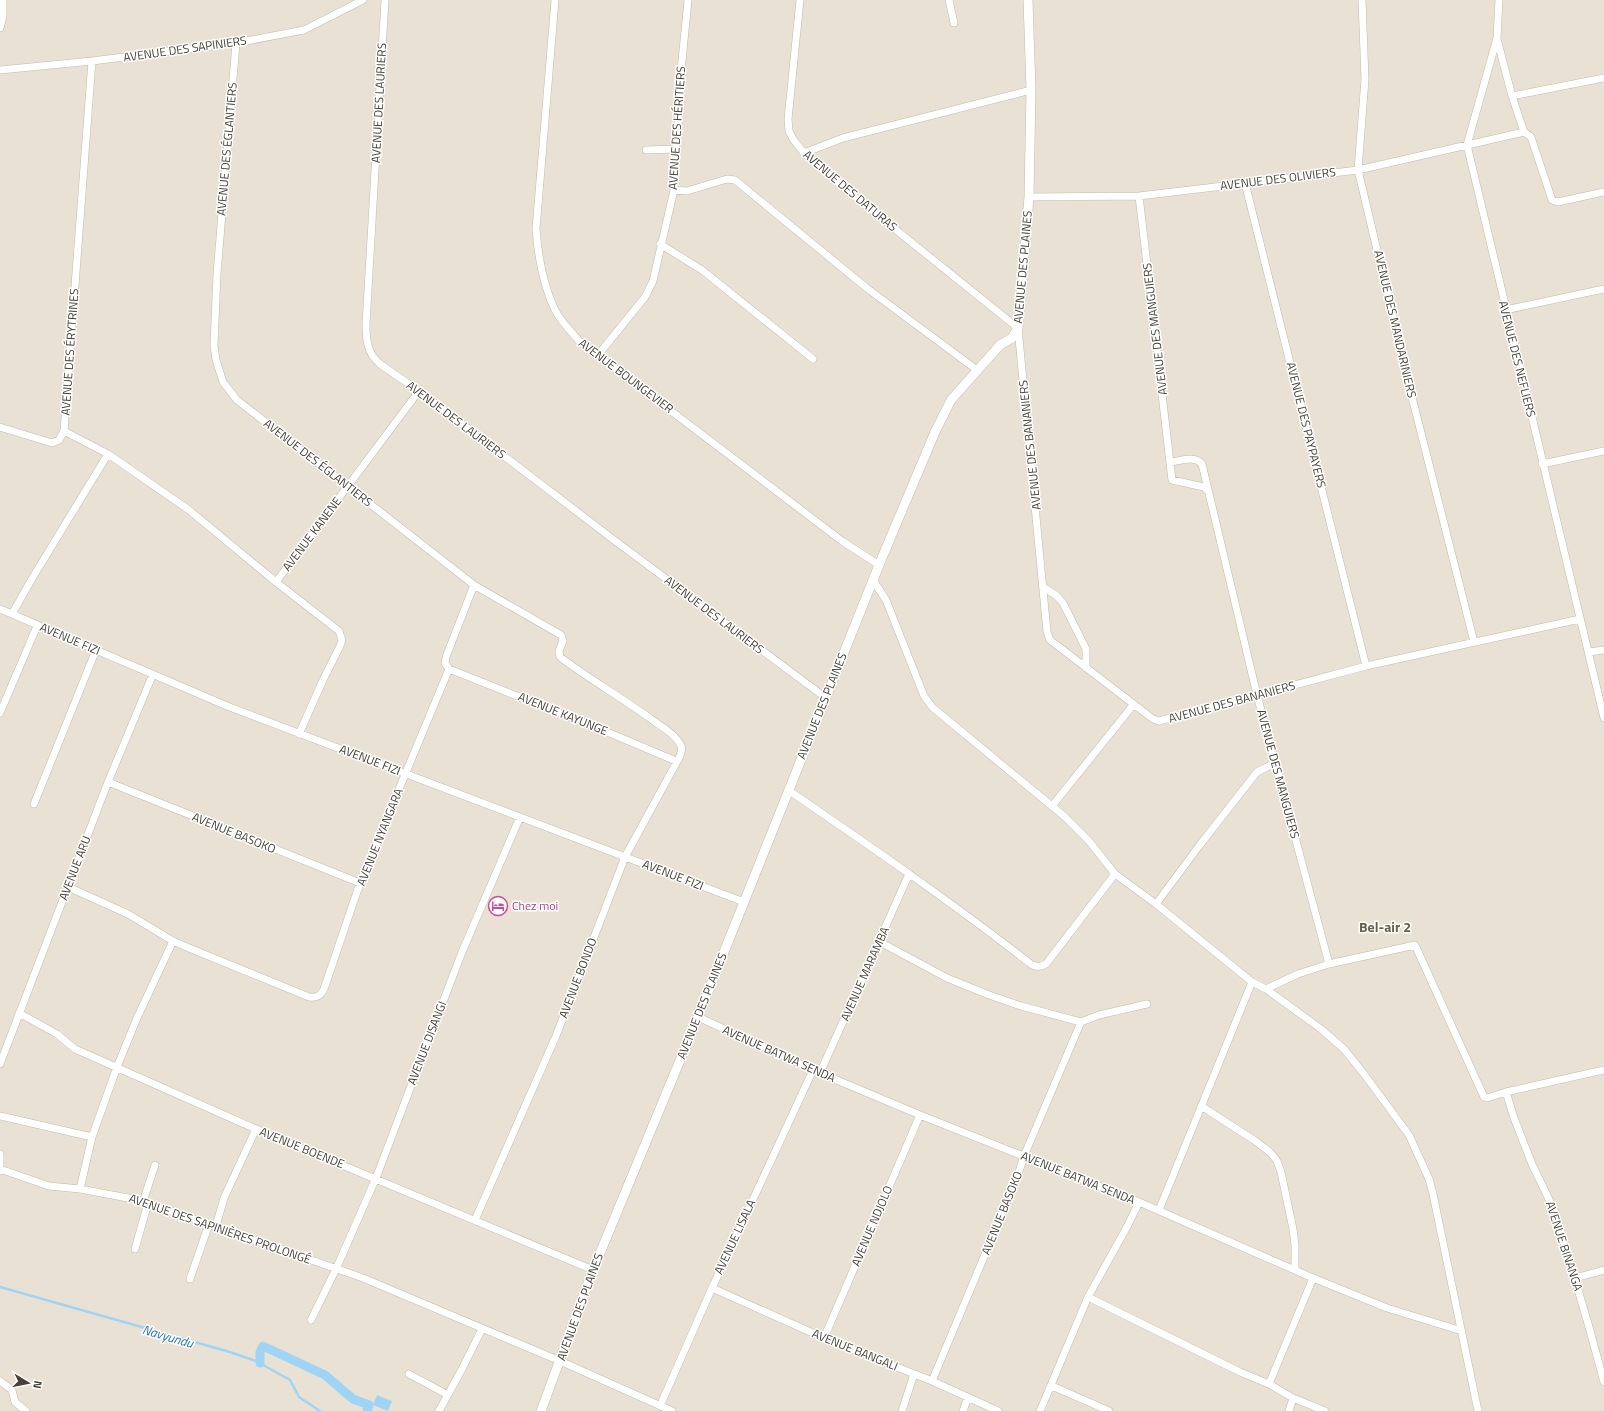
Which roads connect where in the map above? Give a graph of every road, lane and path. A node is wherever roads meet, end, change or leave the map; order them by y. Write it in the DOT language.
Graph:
graph roads {
  1 [pos="3,0"];
  2 [pos="363,0"];
  3 [pos="385,0"];
  4 [pos="555,0"];
  5 [pos="688,0"];
  6 [pos="800,0"];
  7 [pos="949,0"];
  8 [pos="1028,0"];
  9 [pos="1362,0"];
  10 [pos="1499,0"];
  11 [pos="954,23"];
  12 [pos="0,28"];
  13 [pos="1497,38"];
  14 [pos="236,43"];
  15 [pos="92,61"];
  16 [pos="0,70"];
  17 [pos="1604,78"];
  18 [pos="1031,90"];
  19 [pos="1512,96"];
  20 [pos="1524,132"];
  21 [pos="1466,145"];
  22 [pos="676,149"];
  23 [pos="646,150"];
  24 [pos="804,154"];
  25 [pos="1358,170"];
  26 [pos="1245,182"];
  27 [pos="674,190"];
  28 [pos="1604,192"];
  29 [pos="1139,196"];
  30 [pos="1029,197"];
  31 [pos="660,244"];
  32 [pos="1604,289"];
  33 [pos="1505,310"];
  34 [pos="1018,328"];
  35 [pos="598,355"];
  36 [pos="813,359"];
  37 [pos="977,370"];
  38 [pos="419,391"];
  39 [pos="0,427"];
  40 [pos="64,431"];
  41 [pos="1604,452"];
  42 [pos="108,454"];
  43 [pos="1171,462"];
  44 [pos="1542,464"];
  45 [pos="349,486"];
  46 [pos="1207,490"];
  47 [pos="879,565"];
  48 [pos="873,580"];
  49 [pos="276,582"];
  50 [pos="474,584"];
  51 [pos="1043,587"];
  52 [pos="0,609"];
  53 [pos="12,614"];
  54 [pos="1580,619"];
  55 [pos="37,626"];
  56 [pos="1474,642"];
  57 [pos="96,650"];
  58 [pos="1604,650"];
  59 [pos="1589,652"];
  60 [pos="1366,666"];
  61 [pos="1086,668"];
  62 [pos="449,670"];
  63 [pos="153,674"];
  64 [pos="1257,695"];
  65 [pos="826,698"];
  66 [pos="1134,704"];
  67 [pos="0,713"];
  68 [pos="1604,718"];
  69 [pos="299,734"];
  70 [pos="678,740"];
  71 [pos="676,761"];
  72 [pos="1276,763"];
  73 [pos="406,774"];
  74 [pos="108,782"];
  75 [pos="788,790"];
  76 [pos="34,804"];
  77 [pos="1052,806"];
  78 [pos="520,817"];
  79 [pos="626,857"];
  80 [pos="909,874"];
  81 [pos="1115,874"];
  82 [pos="360,883"];
  83 [pos="68,887"];
  84 [pos="744,902"];
  85 [pos="1156,904"];
  86 [pos="173,941"];
  87 [pos="880,942"];
  88 [pos="1329,964"];
  89 [pos="1252,982"];
  90 [pos="1266,990"];
  91 [pos="1147,1004"];
  92 [pos="19,1013"];
  93 [pos="698,1017"];
  94 [pos="1081,1022"];
  95 [pos="0,1064"];
  96 [pos="117,1066"];
  97 [pos="813,1070"];
  98 [pos="1604,1070"];
  99 [pos="820,1073"];
  100 [pos="1506,1092"];
  101 [pos="1201,1106"];
  102 [pos="920,1115"];
  103 [pos="0,1116"];
  104 [pos="256,1129"];
  105 [pos="92,1137"];
  106 [pos="0,1154"];
  107 [pos="1024,1156"];
  108 [pos="155,1165"];
  109 [pos="0,1170"];
  110 [pos="376,1178"];
  111 [pos="80,1189"];
  112 [pos="1139,1202"];
  113 [pos="146,1203"];
  114 [pos="1160,1210"];
  115 [pos="475,1220"];
  116 [pos="209,1224"];
  117 [pos="216,1226"];
  118 [pos="135,1249"];
  119 [pos="336,1268"];
  120 [pos="593,1270"];
  121 [pos="1295,1270"];
  122 [pos="1604,1270"];
  123 [pos="1313,1278"];
  124 [pos="1575,1278"];
  125 [pos="190,1279"];
  126 [pos="712,1288"];
  127 [pos="1088,1297"];
  128 [pos="311,1320"];
  129 [pos="482,1329"];
  130 [pos="1462,1331"];
  131 [pos="824,1338"];
  132 [pos="560,1361"];
  133 [pos="1603,1371"];
  134 [pos="409,1374"];
  135 [pos="914,1374"];
  136 [pos="0,1381"];
  137 [pos="932,1381"];
  138 [pos="1604,1382"];
  139 [pos="1269,1384"];
  140 [pos="1052,1386"];
  141 [pos="448,1394"];
  142 [pos="968,1397"];
  143 [pos="1293,1398"];
  144 [pos="660,1406"];
  145 [pos="26,1411"];
  146 [pos="438,1411"];
  147 [pos="541,1411"];
  148 [pos="672,1411"];
  149 [pos="902,1411"];
  150 [pos="963,1411"];
  151 [pos="998,1411"];
  152 [pos="1040,1411"];
  153 [pos="1109,1411"];
  154 [pos="1289,1411"];
  155 [pos="1325,1411"];
  156 [pos="1478,1411"];
  1 -- 12 [label="street"];
  2 -- 14 [label="street, AVENUE DES SAPINIERS"];
  3 -- 38 [label="street, AVENUE DES LAURIERS"];
  4 -- 35 [label="street, AVENUE BOUNGEVIER"];
  5 -- 22 [label="street, AVENUE DES HÉRITIERS"];
  6 -- 24 [label="street, AVENUE DES DATURAS"];
  7 -- 11 [label="street"];
  8 -- 18 [label="street, AVENUE DES PLAINES"];
  9 -- 25 [label="street, AVENUE DES MANDARINIERS"];
  10 -- 13 [label="street, AVENUE DES NEFLIERS"];
  13 -- 19 [label="street"];
  13 -- 21 [label="street, AVENUE DES NEFLIERS"];
  14 -- 15 [label="street, AVENUE DES SAPINIERS"];
  14 -- 45 [label="street, AVENUE DES ÉGLANTIERS"];
  15 -- 16 [label="street, AVENUE DES SAPINIERS"];
  15 -- 40 [label="street, AVENUE DES ÉRYTRINES"];
  17 -- 19 [label="street"];
  18 -- 24 [label="street"];
  18 -- 30 [label="street, AVENUE DES PLAINES"];
  19 -- 20 [label="street"];
  20 -- 21 [label="street, AVENUE DES OLIVIERS"];
  20 -- 28 [label="street"];
  21 -- 25 [label="street, AVENUE DES OLIVIERS"];
  21 -- 33 [label="street, AVENUE DES NEFLIERS"];
  22 -- 23 [label="street"];
  22 -- 27 [label="street, AVENUE DES HÉRITIERS"];
  24 -- 34 [label="street, AVENUE DES DATURAS"];
  25 -- 26 [label="street, AVENUE DES OLIVIERS"];
  25 -- 56 [label="street, AVENUE DES MANDARINIERS"];
  26 -- 29 [label="street, AVENUE DES OLIVIERS"];
  26 -- 60 [label="street, AVENUE DES PAYPAYERS"];
  27 -- 31 [label="street, AVENUE DES HÉRITIERS"];
  27 -- 37 [label="street"];
  29 -- 30 [label="street, AVENUE DES OLIVIERS"];
  29 -- 43 [label="street, AVENUE DES MANGUIERS"];
  30 -- 34 [label="street, AVENUE DES PLAINES"];
  31 -- 35 [label="street, AVENUE DES HÉRITIERS"];
  31 -- 36 [label="street"];
  32 -- 33 [label="street"];
  33 -- 44 [label="street, AVENUE DES NEFLIERS"];
  34 -- 37 [label="street, AVENUE DES PLAINES"];
  34 -- 51 [label="street, AVENUE DES BANANIERS"];
  35 -- 47 [label="street, AVENUE BOUNGEVIER"];
  37 -- 47 [label="street, AVENUE DES PLAINES"];
  38 -- 45 [label="street, AVENUE KANENE"];
  38 -- 65 [label="street, AVENUE DES LAURIERS"];
  39 -- 40 [label="street"];
  40 -- 42 [label="street, AVENUE DES ÉRYTRINES"];
  41 -- 44 [label="street"];
  42 -- 49 [label="street, AVENUE DES ÉRYTRINES"];
  42 -- 53 [label="street"];
  43 -- 46 [label="street, AVENUE DES MANGUIERS"];
  43 -- 46 [label="street, AVENUE DES MANGUIERS"];
  44 -- 54 [label="street, AVENUE DES NEFLIERS"];
  45 -- 49 [label="street, AVENUE KANENE"];
  45 -- 50 [label="street, AVENUE DES ÉGLANTIERS"];
  46 -- 64 [label="street, AVENUE DES MANGUIERS"];
  47 -- 48 [label="street, AVENUE DES PLAINES"];
  48 -- 65 [label="street, AVENUE DES PLAINES"];
  48 -- 77 [label="street"];
  49 -- 69 [label="street, AVENUE DES ÉRYTRINES"];
  50 -- 62 [label="street"];
  50 -- 70 [label="street, AVENUE DES ÉGLANTIERS"];
  51 -- 61 [label="street"];
  51 -- 61 [label="street, AVENUE DES BANANIERS"];
  52 -- 53 [label="street, AVENUE FIZI"];
  53 -- 55 [label="street, AVENUE FIZI"];
  54 -- 56 [label="street, AVENUE DES BANANIERS"];
  54 -- 59 [label="street, AVENUE DES NEFLIERS"];
  55 -- 57 [label="street, AVENUE FIZI"];
  55 -- 67 [label="street"];
  56 -- 60 [label="street, AVENUE DES BANANIERS"];
  57 -- 63 [label="street, AVENUE FIZI"];
  57 -- 76 [label="street"];
  58 -- 59 [label="street"];
  59 -- 68 [label="street, AVENUE DES NEFLIERS"];
  60 -- 64 [label="street, AVENUE DES BANANIERS"];
  61 -- 66 [label="street, AVENUE DES BANANIERS"];
  62 -- 71 [label="street, AVENUE KAYUNGE"];
  62 -- 73 [label="street, AVENUE NYANGARA"];
  63 -- 69 [label="street, AVENUE FIZI"];
  63 -- 74 [label="street, AVENUE ARU"];
  64 -- 66 [label="street, AVENUE DES BANANIERS"];
  64 -- 72 [label="street, AVENUE DES MANGUIERS"];
  65 -- 75 [label="street, AVENUE DES PLAINES"];
  66 -- 77 [label="street"];
  69 -- 73 [label="street, AVENUE FIZI"];
  70 -- 71 [label="street, AVENUE BONDO"];
  71 -- 79 [label="street, AVENUE BONDO"];
  72 -- 85 [label="street"];
  72 -- 88 [label="street, AVENUE DES MANGUIERS"];
  73 -- 78 [label="street, AVENUE FIZI"];
  73 -- 82 [label="street, AVENUE NYANGARA"];
  74 -- 82 [label="street, AVENUE BASOKO"];
  74 -- 83 [label="street, AVENUE ARU"];
  75 -- 80 [label="street"];
  75 -- 84 [label="street, AVENUE DES PLAINES"];
  77 -- 81 [label="street"];
  78 -- 79 [label="street, AVENUE FIZI"];
  78 -- 110 [label="street, AVENUE DISANGI"];
  79 -- 84 [label="street, AVENUE FIZI"];
  79 -- 115 [label="street, AVENUE BONDO"];
  80 -- 81 [label="street"];
  80 -- 87 [label="street, AVENUE MARAMBA"];
  81 -- 85 [label="street"];
  82 -- 86 [label="street, AVENUE NYANGARA"];
  83 -- 86 [label="street"];
  83 -- 92 [label="street, AVENUE ARU"];
  84 -- 93 [label="street, AVENUE DES PLAINES"];
  85 -- 89 [label="street"];
  86 -- 96 [label="street"];
  87 -- 94 [label="street"];
  87 -- 99 [label="street, AVENUE MARAMBA"];
  88 -- 90 [label="street"];
  88 -- 100 [label="street"];
  89 -- 90 [label="street"];
  89 -- 101 [label="street"];
  90 -- 130 [label="street"];
  91 -- 94 [label="street"];
  92 -- 95 [label="street, AVENUE ARU"];
  92 -- 96 [label="street, AVENUE BOENDE"];
  93 -- 97 [label="street, AVENUE BATWA SENDA"];
  93 -- 120 [label="street, AVENUE DES PLAINES"];
  94 -- 107 [label="street, AVENUE BASOKO"];
  96 -- 104 [label="street, AVENUE BOENDE"];
  96 -- 105 [label="street"];
  97 -- 99 [label="street, AVENUE BATWA SENDA"];
  97 -- 126 [label="street, AVENUE LISALA"];
  98 -- 100 [label="street"];
  99 -- 102 [label="street, AVENUE BATWA SENDA"];
  100 -- 124 [label="street, AVENUE BINANGA"];
  101 -- 114 [label="street"];
  101 -- 121 [label="street"];
  102 -- 107 [label="street, AVENUE BATWA SENDA"];
  102 -- 131 [label="street, AVENUE NDJOLO"];
  103 -- 105 [label="street"];
  104 -- 110 [label="street, AVENUE BOENDE"];
  104 -- 117 [label="street"];
  105 -- 111 [label="street"];
  106 -- 109 [label="street"];
  107 -- 112 [label="street, AVENUE BATWA SENDA"];
  107 -- 137 [label="street, AVENUE BASOKO"];
  108 -- 113 [label="street"];
  109 -- 111 [label="street, AVENUE DES SAPINIÈRES PROLONGÉ"];
  110 -- 115 [label="street, AVENUE BOENDE"];
  110 -- 119 [label="street, AVENUE DISANGI"];
  111 -- 113 [label="street, AVENUE DES SAPINIÈRES PROLONGÉ"];
  112 -- 114 [label="street, AVENUE BATWA SENDA"];
  112 -- 127 [label="street"];
  113 -- 116 [label="street, AVENUE DES SAPINIÈRES PROLONGÉ"];
  113 -- 118 [label="street"];
  114 -- 121 [label="street, AVENUE BATWA SENDA"];
  115 -- 120 [label="street, AVENUE BOENDE"];
  116 -- 117 [label="street, AVENUE DES SAPINIÈRES PROLONGÉ"];
  116 -- 125 [label="street"];
  117 -- 119 [label="street, AVENUE DES SAPINIÈRES PROLONGÉ"];
  119 -- 128 [label="street, AVENUE DISANGI"];
  119 -- 129 [label="street, AVENUE DES SAPINIÈRES PROLONGÉ"];
  120 -- 132 [label="street, AVENUE DES PLAINES"];
  121 -- 123 [label="street, AVENUE BATWA SENDA"];
  122 -- 124 [label="street"];
  123 -- 130 [label="street, AVENUE BATWA SENDA"];
  123 -- 139 [label="street"];
  124 -- 133 [label="street, AVENUE BINANGA"];
  126 -- 131 [label="street, AVENUE BANGALI"];
  126 -- 144 [label="street, AVENUE LISALA"];
  127 -- 139 [label="street"];
  127 -- 140 [label="street"];
  129 -- 132 [label="street, AVENUE DES SAPINIÈRES PROLONGÉ"];
  129 -- 141 [label="street"];
  130 -- 156 [label="street"];
  131 -- 135 [label="street, AVENUE BANGALI"];
  132 -- 144 [label="street, AVENUE DES SAPINIÈRES PROLONGÉ"];
  132 -- 147 [label="street, AVENUE DES PLAINES"];
  133 -- 138 [label="street, AVENUE BINANGA"];
  134 -- 141 [label="street"];
  135 -- 137 [label="street, AVENUE BANGALI"];
  135 -- 149 [label="street"];
  136 -- 145 [label="street"];
  137 -- 142 [label="street, AVENUE BANGALI"];
  139 -- 143 [label="street"];
  140 -- 152 [label="street"];
  140 -- 153 [label="street"];
  141 -- 146 [label="street"];
  142 -- 150 [label="street"];
  142 -- 151 [label="street, AVENUE BANGALI"];
  143 -- 154 [label="street"];
  143 -- 155 [label="street"];
  144 -- 148 [label="street, AVENUE DES SAPINIÈRES PROLONGÉ"];
}
